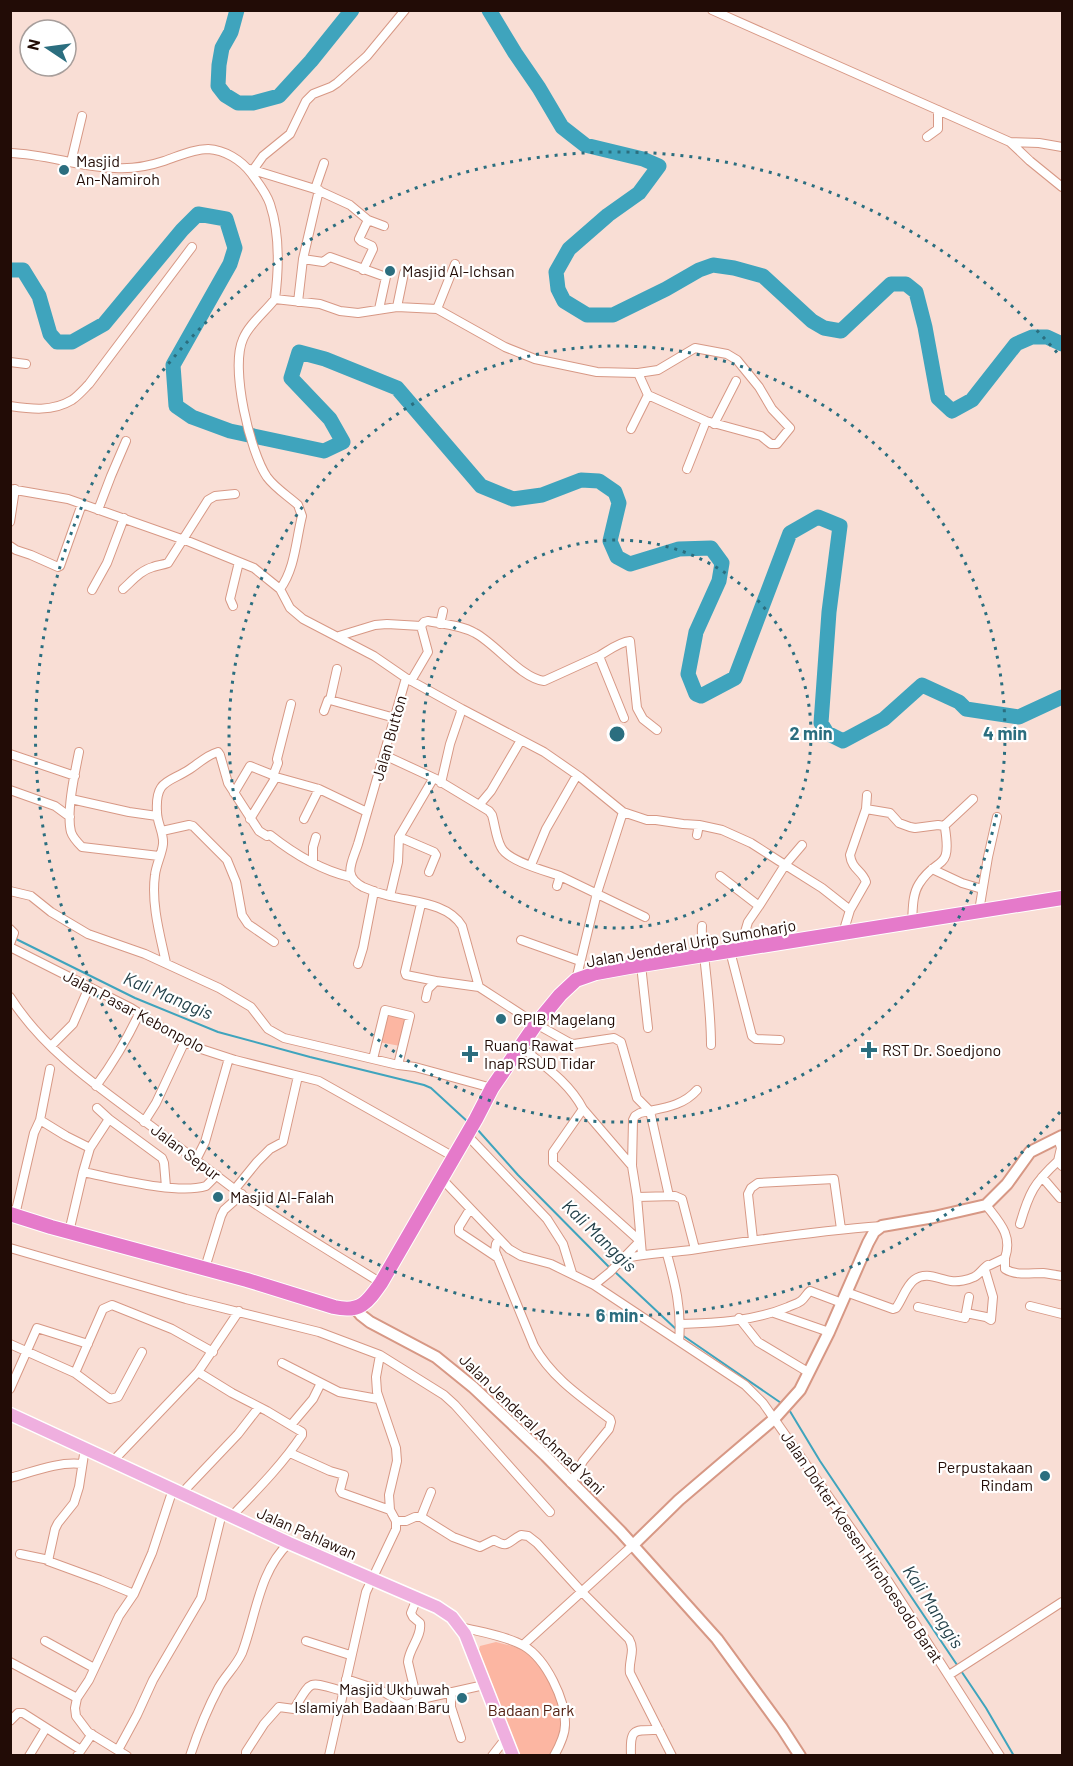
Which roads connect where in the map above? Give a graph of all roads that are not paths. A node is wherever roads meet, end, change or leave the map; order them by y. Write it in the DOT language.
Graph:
graph roads {
  1 [pos="405,10"];
  2 [pos="712,10"];
  3 [pos="939,110"];
  4 [pos="82,116"];
  5 [pos="927,137"];
  6 [pos="1010,142"];
  7 [pos="1062,147"];
  8 [pos="10,153"];
  9 [pos="71,162"];
  10 [pos="324,163"];
  11 [pos="250,169"];
  12 [pos="1062,187"];
  13 [pos="317,190"];
  14 [pos="368,220"];
  15 [pos="384,226"];
  16 [pos="192,247"];
  17 [pos="303,259"];
  18 [pos="455,264"];
  19 [pos="363,270"];
  20 [pos="404,273"];
  21 [pos="275,299"];
  22 [pos="298,302"];
  23 [pos="397,307"];
  24 [pos="379,309"];
  25 [pos="438,309"];
  26 [pos="10,362"];
  27 [pos="26,364"];
  28 [pos="638,373"];
  29 [pos="736,381"];
  30 [pos="648,395"];
  31 [pos="10,406"];
  32 [pos="706,421"];
  33 [pos="714,424"];
  34 [pos="631,429"];
  35 [pos="126,441"];
  36 [pos="687,469"];
  37 [pos="13,489"];
  38 [pos="235,494"];
  39 [pos="82,504"];
  40 [pos="98,510"];
  41 [pos="124,519"];
  42 [pos="10,522"];
  43 [pos="182,539"];
  44 [pos="10,546"];
  45 [pos="239,562"];
  46 [pos="123,589"];
  47 [pos="280,589"];
  48 [pos="92,590"];
  49 [pos="233,606"];
  50 [pos="444,611"];
  51 [pos="440,624"];
  52 [pos="421,626"];
  53 [pos="339,636"];
  54 [pos="599,656"];
  55 [pos="337,669"];
  56 [pos="408,680"];
  57 [pos="330,700"];
  58 [pos="291,704"];
  59 [pos="462,710"];
  60 [pos="324,711"];
  61 [pos="395,718"];
  62 [pos="624,718"];
  63 [pos="657,730"];
  64 [pos="521,740"];
  65 [pos="79,752"];
  66 [pos="10,754"];
  67 [pos="384,755"];
  68 [pos="577,775"];
  69 [pos="75,776"];
  70 [pos="274,776"];
  71 [pos="439,781"];
  72 [pos="319,789"];
  73 [pos="10,790"];
  74 [pos="234,793"];
  75 [pos="867,795"];
  76 [pos="973,799"];
  77 [pos="71,801"];
  78 [pos="480,804"];
  79 [pos="55,806"];
  80 [pos="866,809"];
  81 [pos="367,812"];
  82 [pos="623,812"];
  83 [pos="157,816"];
  84 [pos="70,817"];
  85 [pos="998,818"];
  86 [pos="250,819"];
  87 [pos="304,819"];
  88 [pos="699,825"];
  89 [pos="944,826"];
  90 [pos="162,831"];
  91 [pos="697,836"];
  92 [pos="316,837"];
  93 [pos="399,837"];
  94 [pos="802,845"];
  95 [pos="159,856"];
  96 [pos="313,862"];
  97 [pos="531,865"];
  98 [pos="785,865"];
  99 [pos="932,868"];
  100 [pos="429,872"];
  101 [pos="560,876"];
  102 [pos="720,876"];
  103 [pos="350,877"];
  104 [pos="557,886"];
  105 [pos="982,889"];
  106 [pos="10,891"];
  107 [pos="374,891"];
  108 [pos="597,893"];
  109 [pos="390,896"];
  110 [pos="1062,898"];
  111 [pos="421,904"];
  112 [pos="759,906"];
  113 [pos="850,910"];
  114 [pos="979,911"];
  115 [pos="645,917"];
  116 [pos="912,922"];
  117 [pos="702,926"];
  118 [pos="843,934"];
  119 [pos="11,939"];
  120 [pos="521,940"];
  121 [pos="274,942"];
  122 [pos="735,950"];
  123 [pos="705,955"];
  124 [pos="580,961"];
  125 [pos="166,963"];
  126 [pos="358,964"];
  127 [pos="641,965"];
  128 [pos="576,980"];
  129 [pos="436,981"];
  130 [pos="89,987"];
  131 [pos="479,987"];
  132 [pos="10,997"];
  133 [pos="426,998"];
  134 [pos="139,1014"];
  135 [pos="536,1024"];
  136 [pos="648,1028"];
  137 [pos="780,1040"];
  138 [pos="185,1041"];
  139 [pos="711,1045"];
  140 [pos="51,1046"];
  141 [pos="520,1046"];
  142 [pos="229,1058"];
  143 [pos="373,1059"];
  144 [pos="398,1065"];
  145 [pos="50,1068"];
  146 [pos="298,1076"];
  147 [pos="96,1086"];
  148 [pos="492,1088"];
  149 [pos="697,1090"];
  150 [pos="97,1108"];
  151 [pos="583,1109"];
  152 [pos="650,1111"];
  153 [pos="109,1119"];
  154 [pos="40,1120"];
  155 [pos="144,1122"];
  156 [pos="468,1133"];
  157 [pos="1060,1137"];
  158 [pos="90,1148"];
  159 [pos="454,1157"];
  160 [pos="196,1160"];
  161 [pos="1060,1163"];
  162 [pos="632,1166"];
  163 [pos="83,1172"];
  164 [pos="217,1175"];
  165 [pos="1042,1177"];
  166 [pos="442,1179"];
  167 [pos="166,1187"];
  168 [pos="235,1189"];
  169 [pos="242,1194"];
  170 [pos="669,1196"];
  171 [pos="637,1197"];
  172 [pos="1060,1198"];
  173 [pos="986,1205"];
  174 [pos="470,1209"];
  175 [pos="13,1214"];
  176 [pos="1020,1224"];
  177 [pos="882,1226"];
  178 [pos="841,1229"];
  179 [pos="69,1232"];
  180 [pos="499,1239"];
  181 [pos="753,1240"];
  182 [pos="639,1241"];
  183 [pos="10,1248"];
  184 [pos="695,1249"];
  185 [pos="667,1254"];
  186 [pos="642,1256"];
  187 [pos="498,1258"];
  188 [pos="1005,1258"];
  189 [pos="622,1260"];
  190 [pos="205,1268"];
  191 [pos="572,1273"];
  192 [pos="987,1276"];
  193 [pos="1062,1276"];
  194 [pos="381,1283"];
  195 [pos="968,1283"];
  196 [pos="594,1285"];
  197 [pos="844,1297"];
  198 [pos="969,1297"];
  199 [pos="1030,1306"];
  200 [pos="918,1307"];
  201 [pos="356,1309"];
  202 [pos="239,1311"];
  203 [pos="774,1313"];
  204 [pos="966,1313"];
  205 [pos="1062,1314"];
  206 [pos="739,1318"];
  207 [pos="829,1332"];
  208 [pos="680,1333"];
  209 [pos="10,1344"];
  210 [pos="88,1344"];
  211 [pos="27,1352"];
  212 [pos="142,1352"];
  213 [pos="213,1352"];
  214 [pos="380,1355"];
  215 [pos="282,1363"];
  216 [pos="198,1372"];
  217 [pos="808,1372"];
  218 [pos="75,1373"];
  219 [pos="321,1383"];
  220 [pos="10,1389"];
  221 [pos="378,1399"];
  222 [pos="259,1407"];
  223 [pos="10,1414"];
  224 [pos="778,1415"];
  225 [pos="291,1425"];
  226 [pos="85,1448"];
  227 [pos="290,1453"];
  228 [pos="113,1461"];
  229 [pos="82,1464"];
  230 [pos="10,1478"];
  231 [pos="571,1483"];
  232 [pos="177,1492"];
  233 [pos="431,1492"];
  234 [pos="390,1510"];
  235 [pos="550,1512"];
  236 [pos="226,1515"];
  237 [pos="422,1517"];
  238 [pos="396,1521"];
  239 [pos="289,1544"];
  240 [pos="632,1546"];
  241 [pos="20,1554"];
  242 [pos="49,1560"];
  243 [pos="371,1580"];
  244 [pos="581,1591"];
  245 [pos="134,1594"];
  246 [pos="417,1598"];
  247 [pos="1062,1602"];
  248 [pos="461,1627"];
  249 [pos="45,1641"];
  250 [pos="306,1641"];
  251 [pos="523,1645"];
  252 [pos="351,1655"];
  253 [pos="10,1662"];
  254 [pos="94,1668"];
  255 [pos="949,1675"];
  256 [pos="346,1679"];
  257 [pos="484,1685"];
  258 [pos="339,1690"];
  259 [pos="451,1692"];
  260 [pos="77,1698"];
  261 [pos="417,1700"];
  262 [pos="10,1720"];
  263 [pos="46,1728"];
  264 [pos="658,1730"];
  265 [pos="92,1734"];
  266 [pos="461,1738"];
  267 [pos="506,1738"];
  268 [pos="118,1750"];
  269 [pos="79,1753"];
  270 [pos="29,1755"];
  271 [pos="128,1755"];
  272 [pos="190,1755"];
  273 [pos="246,1755"];
  274 [pos="329,1755"];
  275 [pos="492,1755"];
  276 [pos="513,1755"];
  277 [pos="554,1755"];
  278 [pos="631,1755"];
  279 [pos="672,1755"];
  280 [pos="800,1755"];
  281 [pos="1000,1755"];
  1 -- 11 [label="street"];
  2 -- 3 [label="street"];
  3 -- 5 [label="street"];
  3 -- 6 [label="street"];
  4 -- 9 [label="street"];
  6 -- 7 [label="street"];
  6 -- 12 [label="street"];
  8 -- 9 [label="street"];
  9 -- 11 [label="street"];
  10 -- 13 [label="street"];
  11 -- 13 [label="street"];
  11 -- 21 [label="street"];
  13 -- 14 [label="street"];
  13 -- 17 [label="street"];
  14 -- 15 [label="street"];
  14 -- 19 [label="street"];
  16 -- 31 [label="street"];
  17 -- 19 [label="street"];
  17 -- 22 [label="street"];
  18 -- 25 [label="street"];
  19 -- 24 [label="street"];
  20 -- 23 [label="street"];
  21 -- 22 [label="street"];
  21 -- 47 [label="street"];
  22 -- 24 [label="street"];
  23 -- 24 [label="street"];
  23 -- 25 [label="street"];
  25 -- 28 [label="street"];
  26 -- 27 [label="street"];
  28 -- 30 [label="street"];
  28 -- 33 [label="street"];
  29 -- 33 [label="street"];
  30 -- 32 [label="street"];
  30 -- 34 [label="street"];
  32 -- 33 [label="street"];
  32 -- 36 [label="street"];
  35 -- 40 [label="street"];
  37 -- 39 [label="street, Jalan Button"];
  37 -- 42 [label="street"];
  38 -- 43 [label="street"];
  39 -- 40 [label="street, Jalan Button"];
  39 -- 44 [label="street"];
  40 -- 41 [label="street, Jalan Button"];
  41 -- 43 [label="street, Jalan Button"];
  41 -- 48 [label="street"];
  43 -- 45 [label="street, Jalan Button"];
  43 -- 46 [label="street"];
  45 -- 47 [label="street, Jalan Button"];
  45 -- 49 [label="street"];
  47 -- 53 [label="street, Jalan Button"];
  50 -- 51 [label="street"];
  51 -- 52 [label="street"];
  51 -- 54 [label="street"];
  52 -- 53 [label="street"];
  52 -- 56 [label="street"];
  53 -- 56 [label="street, Jalan Button"];
  54 -- 62 [label="street"];
  54 -- 63 [label="street"];
  55 -- 57 [label="street"];
  56 -- 59 [label="street"];
  56 -- 61 [label="street, Jalan Button"];
  57 -- 60 [label="street"];
  57 -- 61 [label="street"];
  58 -- 70 [label="street"];
  59 -- 64 [label="street"];
  59 -- 71 [label="street"];
  61 -- 67 [label="street, Jalan Button"];
  64 -- 68 [label="street"];
  64 -- 78 [label="street"];
  65 -- 69 [label="street"];
  66 -- 69 [label="street"];
  67 -- 71 [label="street"];
  67 -- 81 [label="street, Jalan Button"];
  68 -- 82 [label="street"];
  68 -- 97 [label="street"];
  69 -- 77 [label="street"];
  70 -- 72 [label="street"];
  70 -- 74 [label="street"];
  70 -- 86 [label="street"];
  71 -- 78 [label="street"];
  71 -- 93 [label="street"];
  72 -- 81 [label="street"];
  72 -- 87 [label="street"];
  73 -- 79 [label="street"];
  74 -- 83 [label="street"];
  74 -- 86 [label="street"];
  75 -- 80 [label="street"];
  76 -- 89 [label="street"];
  77 -- 79 [label="street"];
  77 -- 83 [label="street"];
  77 -- 84 [label="street"];
  78 -- 97 [label="street"];
  79 -- 84 [label="street"];
  80 -- 89 [label="street"];
  80 -- 113 [label="street"];
  81 -- 103 [label="street, Jalan Button"];
  82 -- 88 [label="street"];
  82 -- 108 [label="street"];
  83 -- 90 [label="street"];
  84 -- 95 [label="street"];
  85 -- 105 [label="street"];
  86 -- 96 [label="street"];
  88 -- 91 [label="street"];
  88 -- 98 [label="street"];
  89 -- 99 [label="street"];
  90 -- 95 [label="street"];
  90 -- 121 [label="street"];
  92 -- 96 [label="street"];
  93 -- 100 [label="street"];
  93 -- 109 [label="street"];
  94 -- 98 [label="street"];
  95 -- 125 [label="street"];
  96 -- 103 [label="street"];
  97 -- 101 [label="street"];
  98 -- 112 [label="street"];
  98 -- 113 [label="street"];
  99 -- 105 [label="street"];
  99 -- 116 [label="street"];
  101 -- 104 [label="street"];
  101 -- 108 [label="street"];
  102 -- 112 [label="street"];
  103 -- 107 [label="street"];
  105 -- 114 [label="street"];
  106 -- 125 [label="street"];
  107 -- 109 [label="street"];
  107 -- 126 [label="street"];
  108 -- 115 [label="street"];
  108 -- 124 [label="street"];
  109 -- 111 [label="street"];
  110 -- 114 [label="highway, Jalan Jenderal Urip Sumoharjo"];
  111 -- 129 [label="street"];
  111 -- 131 [label="street"];
  112 -- 122 [label="street"];
  113 -- 118 [label="street"];
  114 -- 116 [label="highway, Jalan Jenderal Urip Sumoharjo"];
  116 -- 118 [label="highway, Jalan Jenderal Urip Sumoharjo"];
  117 -- 123 [label="street"];
  118 -- 122 [label="highway, Jalan Jenderal Urip Sumoharjo"];
  119 -- 130 [label="street, Jalan Pasar Kebonpolo"];
  120 -- 124 [label="street"];
  122 -- 123 [label="highway, Jalan Jenderal Urip Sumoharjo"];
  122 -- 137 [label="street"];
  123 -- 127 [label="highway, Jalan Jenderal Urip Sumoharjo"];
  123 -- 139 [label="street"];
  124 -- 128 [label="street"];
  125 -- 143 [label="street"];
  127 -- 128 [label="highway, Jalan Jenderal Urip Sumoharjo"];
  127 -- 136 [label="street"];
  128 -- 135 [label="highway, Jalan Jenderal Urip Sumoharjo"];
  129 -- 131 [label="street"];
  129 -- 133 [label="street"];
  130 -- 134 [label="street, Jalan Pasar Kebonpolo"];
  130 -- 140 [label="street"];
  131 -- 135 [label="street"];
  132 -- 140 [label="street, Jalan Sepur"];
  134 -- 138 [label="street, Jalan Pasar Kebonpolo"];
  134 -- 147 [label="street"];
  135 -- 141 [label="highway, Jalan Jenderal Urip Sumoharjo"];
  135 -- 152 [label="street"];
  138 -- 142 [label="street, Jalan Pasar Kebonpolo"];
  138 -- 155 [label="street"];
  140 -- 147 [label="street, Jalan Sepur"];
  141 -- 148 [label="highway, Jalan Jenderal Urip Sumoharjo"];
  141 -- 151 [label="street"];
  142 -- 146 [label="street, Jalan Pasar Kebonpolo"];
  142 -- 160 [label="street"];
  143 -- 144 [label="street"];
  143 -- 144 [label="street"];
  144 -- 148 [label="street"];
  145 -- 154 [label="street"];
  146 -- 159 [label="street, Jalan Pasar Kebonpolo"];
  146 -- 168 [label="street"];
  147 -- 155 [label="street, Jalan Sepur"];
  148 -- 156 [label="highway, Jalan Jenderal Urip Sumoharjo"];
  149 -- 152 [label="street"];
  150 -- 153 [label="street"];
  151 -- 162 [label="street"];
  151 -- 182 [label="street"];
  152 -- 162 [label="street"];
  152 -- 170 [label="street"];
  153 -- 158 [label="street"];
  153 -- 167 [label="street"];
  154 -- 158 [label="street"];
  154 -- 175 [label="street"];
  155 -- 160 [label="street, Jalan Sepur"];
  156 -- 159 [label="highway, Jalan Jenderal Urip Sumoharjo"];
  156 -- 191 [label="street"];
  157 -- 161 [label="street"];
  157 -- 173 [label="main road"];
  158 -- 163 [label="street"];
  159 -- 166 [label="highway, Jalan Jenderal Urip Sumoharjo"];
  160 -- 164 [label="street, Jalan Sepur"];
  161 -- 165 [label="street"];
  162 -- 171 [label="street"];
  163 -- 167 [label="street"];
  163 -- 179 [label="street"];
  164 -- 167 [label="street"];
  164 -- 168 [label="street, Jalan Sepur"];
  165 -- 172 [label="street"];
  165 -- 176 [label="street"];
  166 -- 174 [label="street, Jalan Dokter Koesen Hirohoesodo Barat"];
  166 -- 194 [label="highway, Jalan Jenderal Urip Sumoharjo"];
  168 -- 169 [label="street, Jalan Sepur"];
  169 -- 190 [label="street"];
  169 -- 194 [label="street, Jalan Sepur"];
  170 -- 171 [label="street"];
  170 -- 184 [label="street"];
  171 -- 182 [label="street"];
  173 -- 177 [label="main road"];
  173 -- 188 [label="street"];
  174 -- 180 [label="street, Jalan Dokter Koesen Hirohoesodo Barat"];
  174 -- 187 [label="street"];
  175 -- 179 [label="highway, Jalan Jenderal Achmad Yani"];
  177 -- 178 [label="street"];
  177 -- 197 [label="main road"];
  178 -- 181 [label="street"];
  178 -- 181 [label="street"];
  179 -- 190 [label="highway, Jalan Jenderal Achmad Yani"];
  180 -- 187 [label="street"];
  180 -- 191 [label="street, Jalan Dokter Koesen Hirohoesodo Barat"];
  181 -- 184 [label="street"];
  182 -- 186 [label="street"];
  182 -- 189 [label="street"];
  183 -- 202 [label="street"];
  184 -- 185 [label="street"];
  185 -- 186 [label="street"];
  185 -- 208 [label="street"];
  186 -- 189 [label="street"];
  187 -- 231 [label="street"];
  188 -- 192 [label="street"];
  188 -- 193 [label="street"];
  188 -- 197 [label="street"];
  189 -- 196 [label="street"];
  190 -- 201 [label="highway, Jalan Jenderal Achmad Yani"];
  191 -- 196 [label="street, Jalan Dokter Koesen Hirohoesodo Barat"];
  192 -- 195 [label="street"];
  192 -- 204 [label="street"];
  194 -- 201 [label="highway, Jalan Jenderal Urip Sumoharjo"];
  196 -- 208 [label="street, Jalan Dokter Koesen Hirohoesodo Barat"];
  197 -- 203 [label="street"];
  197 -- 207 [label="main road"];
  198 -- 204 [label="street"];
  199 -- 205 [label="street"];
  200 -- 204 [label="street"];
  201 -- 231 [label="main road, Jalan Jenderal Achmad Yani"];
  202 -- 213 [label="street"];
  202 -- 214 [label="street"];
  203 -- 206 [label="street"];
  203 -- 207 [label="street"];
  206 -- 208 [label="street"];
  206 -- 217 [label="street"];
  207 -- 217 [label="main road"];
  208 -- 224 [label="street, Jalan Dokter Koesen Hirohoesodo Barat"];
  209 -- 211 [label="street"];
  210 -- 211 [label="street"];
  210 -- 213 [label="street"];
  210 -- 218 [label="street"];
  211 -- 218 [label="street"];
  211 -- 220 [label="street"];
  212 -- 218 [label="street"];
  213 -- 216 [label="street"];
  214 -- 221 [label="street"];
  214 -- 235 [label="street"];
  215 -- 219 [label="street"];
  216 -- 222 [label="street"];
  216 -- 228 [label="street"];
  217 -- 224 [label="main road"];
  219 -- 221 [label="street"];
  219 -- 225 [label="street"];
  221 -- 234 [label="street"];
  222 -- 225 [label="street"];
  222 -- 232 [label="street"];
  223 -- 226 [label="main road, Jalan Pahlawan"];
  224 -- 240 [label="main road"];
  224 -- 255 [label="street, Jalan Dokter Koesen Hirohoesodo Barat"];
  225 -- 227 [label="street"];
  226 -- 228 [label="main road, Jalan Pahlawan"];
  226 -- 229 [label="street"];
  227 -- 234 [label="street"];
  227 -- 236 [label="street"];
  228 -- 232 [label="main road, Jalan Pahlawan"];
  229 -- 230 [label="street"];
  229 -- 242 [label="street"];
  231 -- 240 [label="main road, Jalan Jenderal Achmad Yani"];
  232 -- 236 [label="main road, Jalan Pahlawan"];
  232 -- 245 [label="street"];
  233 -- 237 [label="street"];
  234 -- 238 [label="street"];
  236 -- 239 [label="main road, Jalan Pahlawan"];
  236 -- 268 [label="street"];
  237 -- 238 [label="street"];
  237 -- 244 [label="street"];
  238 -- 243 [label="street"];
  239 -- 243 [label="main road, Jalan Pahlawan"];
  239 -- 272 [label="street"];
  240 -- 244 [label="street"];
  240 -- 280 [label="main road, Jalan Jenderal Achmad Yani"];
  241 -- 242 [label="street"];
  242 -- 245 [label="street"];
  243 -- 246 [label="main road, Jalan Pahlawan"];
  243 -- 252 [label="street"];
  244 -- 251 [label="street"];
  244 -- 264 [label="street"];
  245 -- 254 [label="street"];
  246 -- 248 [label="main road, Jalan Pahlawan"];
  246 -- 261 [label="street"];
  247 -- 255 [label="street"];
  248 -- 251 [label="street"];
  248 -- 257 [label="main road, Jalan Pahlawan"];
  249 -- 254 [label="street"];
  250 -- 252 [label="street"];
  251 -- 277 [label="street"];
  252 -- 256 [label="street"];
  253 -- 260 [label="street"];
  254 -- 260 [label="street"];
  255 -- 281 [label="street, Jalan Dokter Koesen Hirohoesodo Barat"];
  256 -- 261 [label="street"];
  256 -- 274 [label="street"];
  257 -- 259 [label="street"];
  257 -- 267 [label="main road, Jalan Pahlawan"];
  258 -- 273 [label="street"];
  259 -- 261 [label="street"];
  259 -- 266 [label="street"];
  260 -- 265 [label="street"];
  262 -- 263 [label="street"];
  263 -- 269 [label="street"];
  263 -- 270 [label="street"];
  264 -- 278 [label="street"];
  264 -- 279 [label="street"];
  265 -- 268 [label="street"];
  265 -- 269 [label="street"];
  267 -- 275 [label="street"];
  267 -- 276 [label="main road, Jalan Pahlawan"];
  268 -- 271 [label="street"];
}
